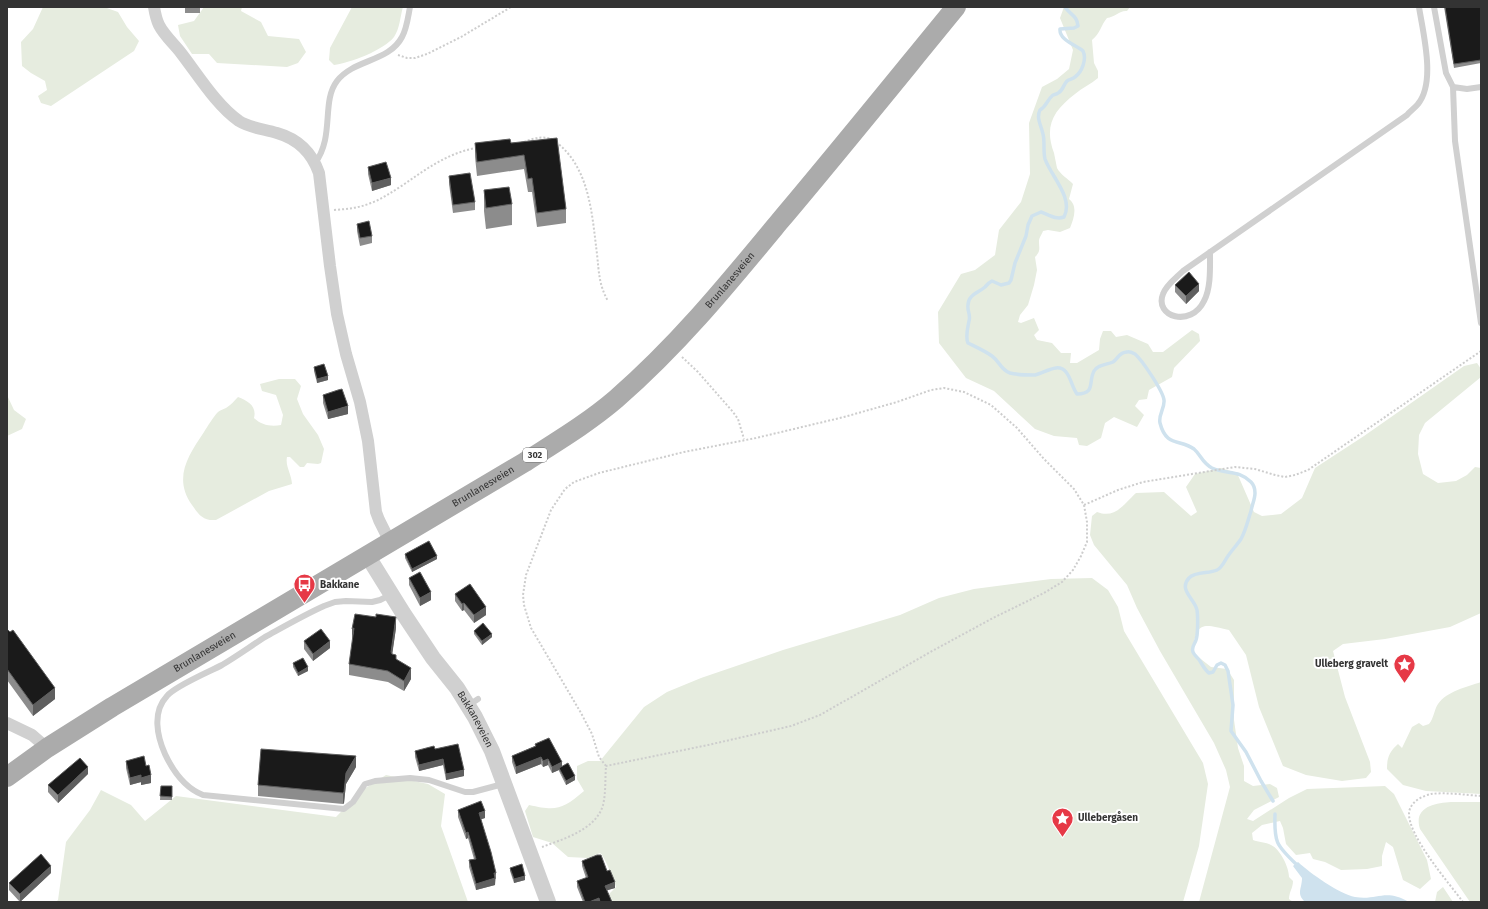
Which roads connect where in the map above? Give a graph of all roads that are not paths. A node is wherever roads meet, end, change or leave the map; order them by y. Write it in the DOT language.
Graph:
graph roads {
  1 [pos="154,7"];
  2 [pos="410,7"];
  3 [pos="956,7"];
  4 [pos="1419,7"];
  5 [pos="1434,7"];
  6 [pos="1453,87"];
  7 [pos="1481,87"];
  8 [pos="315,163"];
  9 [pos="1210,252"];
  10 [pos="1481,323"];
  11 [pos="390,542"];
  12 [pos="367,555"];
  13 [pos="392,594"];
  14 [pos="7,723"];
  15 [pos="47,748"];
  16 [pos="7,777"];
  17 [pos="503,783"];
  18 [pos="548,902"];
  1 -- 8 [label="street"];
  2 -- 8 [label="lane"];
  3 -- 11 [label="main road, Brunlanesveien / 302"];
  4 -- 9 [label="lane"];
  5 -- 6 [label="lane"];
  6 -- 7 [label="lane"];
  6 -- 10 [label="lane"];
  8 -- 11 [label="street"];
  9 -- 9 [label="lane"];
  11 -- 12 [label="main road, Brunlanesveien / 302"];
  12 -- 13 [label="street, Bakkaneveien"];
  12 -- 15 [label="main road, Brunlanesveien / 302"];
  13 -- 17 [label="street, Bakkaneveien"];
  13 -- 17 [label="lane"];
  14 -- 15 [label="street"];
  15 -- 16 [label="main road, Brunlanesveien / 302"];
  17 -- 18 [label="street, Bakkaneveien"];
}
